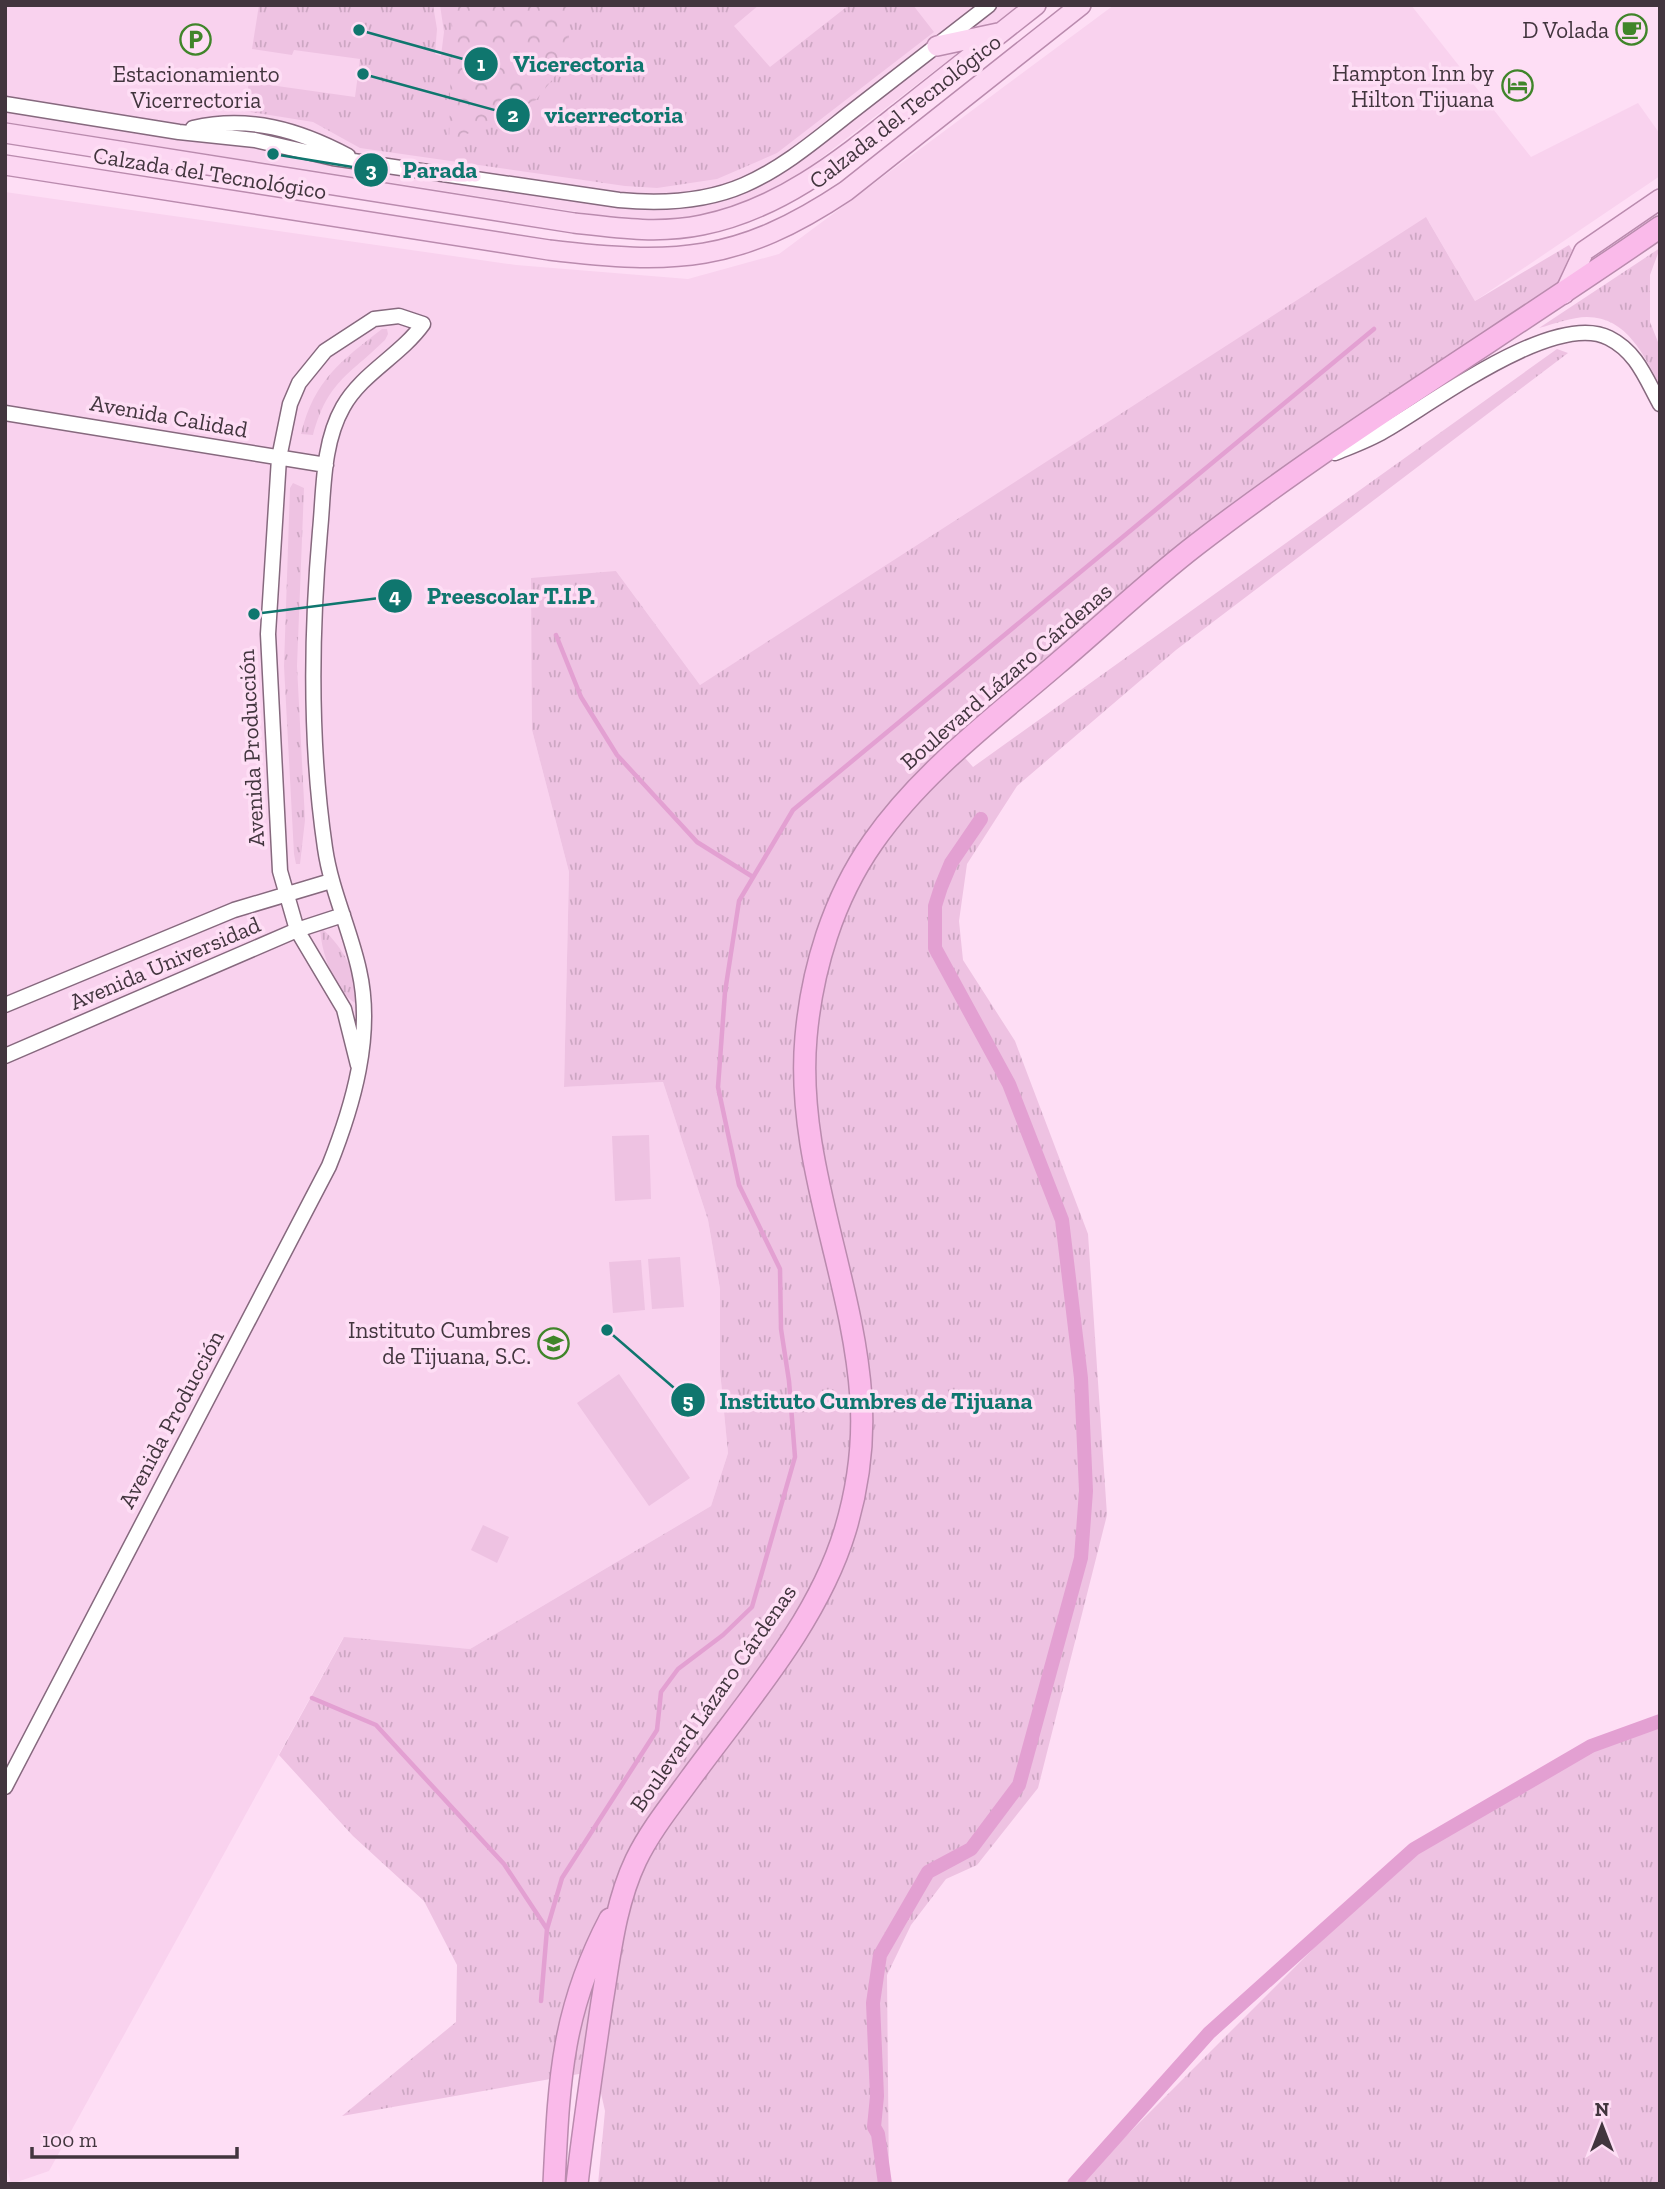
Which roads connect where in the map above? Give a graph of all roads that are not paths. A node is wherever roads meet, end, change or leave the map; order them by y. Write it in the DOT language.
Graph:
graph roads {
  1 [pos="989,5"];
  2 [pos="1036,5"];
  3 [pos="1081,5"];
  4 [pos="1002,32"];
  5 [pos="937,46"];
  6 [pos="5,104"];
  7 [pos="5,133"];
  8 [pos="5,164"];
  9 [pos="1660,199"];
  10 [pos="1660,227"];
  11 [pos="1564,294"];
  12 [pos="1660,404"];
  13 [pos="5,413"];
  14 [pos="279,458"];
  15 [pos="1315,461"];
  16 [pos="326,465"];
  17 [pos="331,881"];
  18 [pos="284,893"];
  19 [pos="343,915"];
  20 [pos="297,930"];
  21 [pos="5,1005"];
  22 [pos="5,1056"];
  23 [pos="358,1065"];
  24 [pos="5,1787"];
  25 [pos="623,1892"];
  26 [pos="554,2184"];
  27 [pos="577,2184"];
  1 -- 5 [label="street"];
  2 -- 4 [label="main road, Calzada del Tecnológico"];
  3 -- 8 [label="main road, Calzada del Tecnológico"];
  4 -- 5 [label="main road"];
  4 -- 7 [label="main road, Calzada del Tecnológico"];
  5 -- 6 [label="street"];
  9 -- 11 [label="main road"];
  10 -- 11 [label="highway, Boulevard Lázaro Cárdenas"];
  11 -- 15 [label="highway, Boulevard Lázaro Cárdenas"];
  12 -- 15 [label="street"];
  13 -- 14 [label="street, Avenida Calidad"];
  14 -- 16 [label="street, Avenida Calidad"];
  14 -- 16 [label="street, Avenida Producción"];
  14 -- 18 [label="street, Avenida Producción"];
  15 -- 25 [label="highway, Boulevard Lázaro Cárdenas"];
  16 -- 17 [label="street, Avenida Producción"];
  17 -- 18 [label="street, Avenida Universidad"];
  17 -- 19 [label="street, Avenida Producción"];
  18 -- 20 [label="street, Avenida Producción"];
  18 -- 21 [label="street, Avenida Universidad"];
  19 -- 20 [label="street, Avenida Universidad"];
  19 -- 23 [label="street, Avenida Producción"];
  20 -- 22 [label="street, Avenida Universidad"];
  20 -- 23 [label="street, Avenida Producción"];
  23 -- 24 [label="street, Avenida Producción"];
  25 -- 26 [label="highway"];
  25 -- 27 [label="highway, Boulevard Lázaro Cárdenas"];
}
